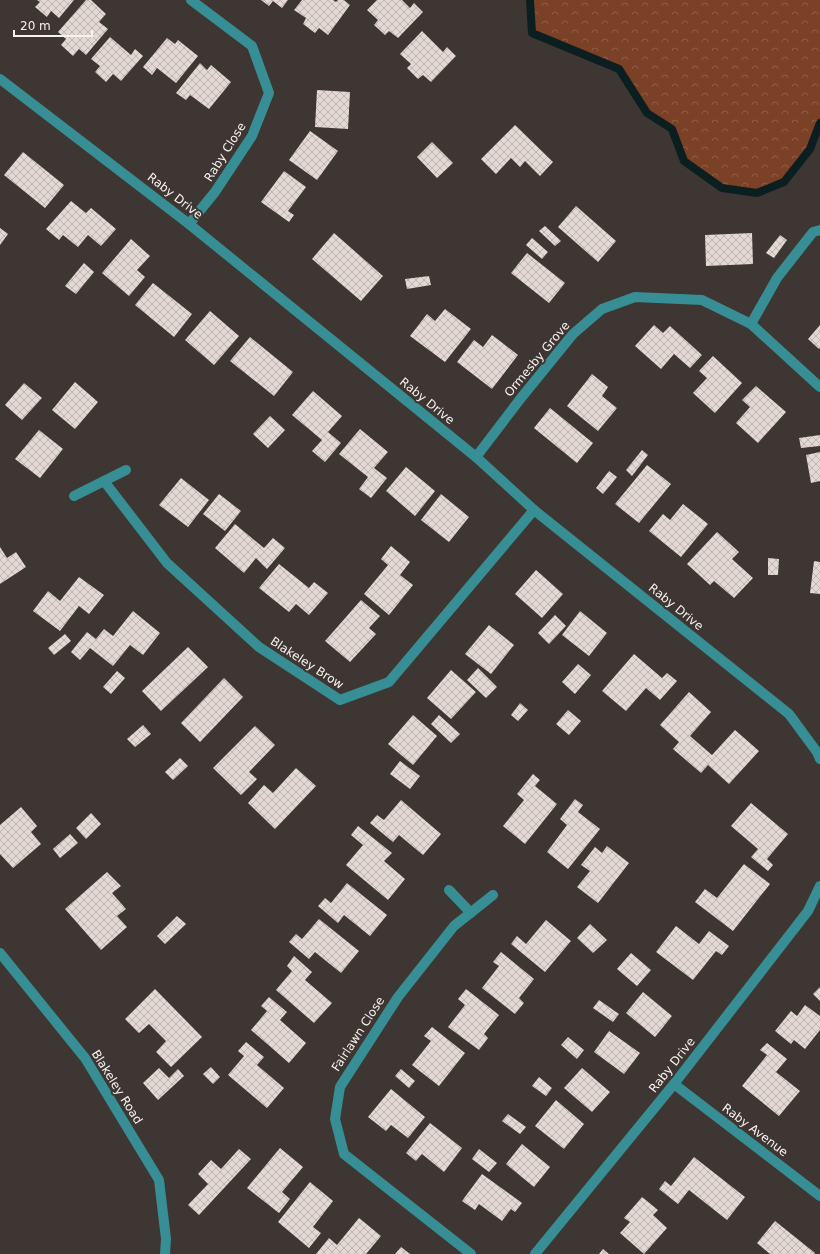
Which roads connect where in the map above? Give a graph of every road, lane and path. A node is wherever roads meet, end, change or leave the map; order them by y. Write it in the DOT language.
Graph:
graph roads {
  1 [pos="191,0"];
  2 [pos="1,83"];
  3 [pos="189,224"];
  4 [pos="820,230"];
  5 [pos="750,324"];
  6 [pos="820,387"];
  7 [pos="476,457"];
  8 [pos="126,470"];
  9 [pos="104,481"];
  10 [pos="74,496"];
  11 [pos="534,510"];
  12 [pos="819,755"];
  13 [pos="820,886"];
  14 [pos="449,890"];
  15 [pos="493,895"];
  16 [pos="471,913"];
  17 [pos="0,953"];
  18 [pos="674,1084"];
  19 [pos="820,1196"];
  20 [pos="165,1254"];
  21 [pos="472,1254"];
  22 [pos="535,1254"];
  1 -- 3 [label="street, Raby Close"];
  2 -- 3 [label="street, Raby Drive"];
  3 -- 7 [label="street, Raby Drive"];
  4 -- 5 [label="street"];
  5 -- 6 [label="street, Ormesby Grove"];
  5 -- 7 [label="street, Ormesby Grove"];
  7 -- 11 [label="street, Raby Drive"];
  8 -- 9 [label="street"];
  9 -- 10 [label="street"];
  9 -- 11 [label="street, Blakeley Brow"];
  11 -- 12 [label="street, Raby Drive"];
  13 -- 18 [label="street, Raby Drive"];
  14 -- 16 [label="street"];
  15 -- 16 [label="street, Fairlawn Close"];
  16 -- 21 [label="street, Fairlawn Close"];
  17 -- 20 [label="street, Blakeley Road"];
  18 -- 19 [label="street, Raby Avenue"];
  18 -- 22 [label="street, Raby Drive"];
}
